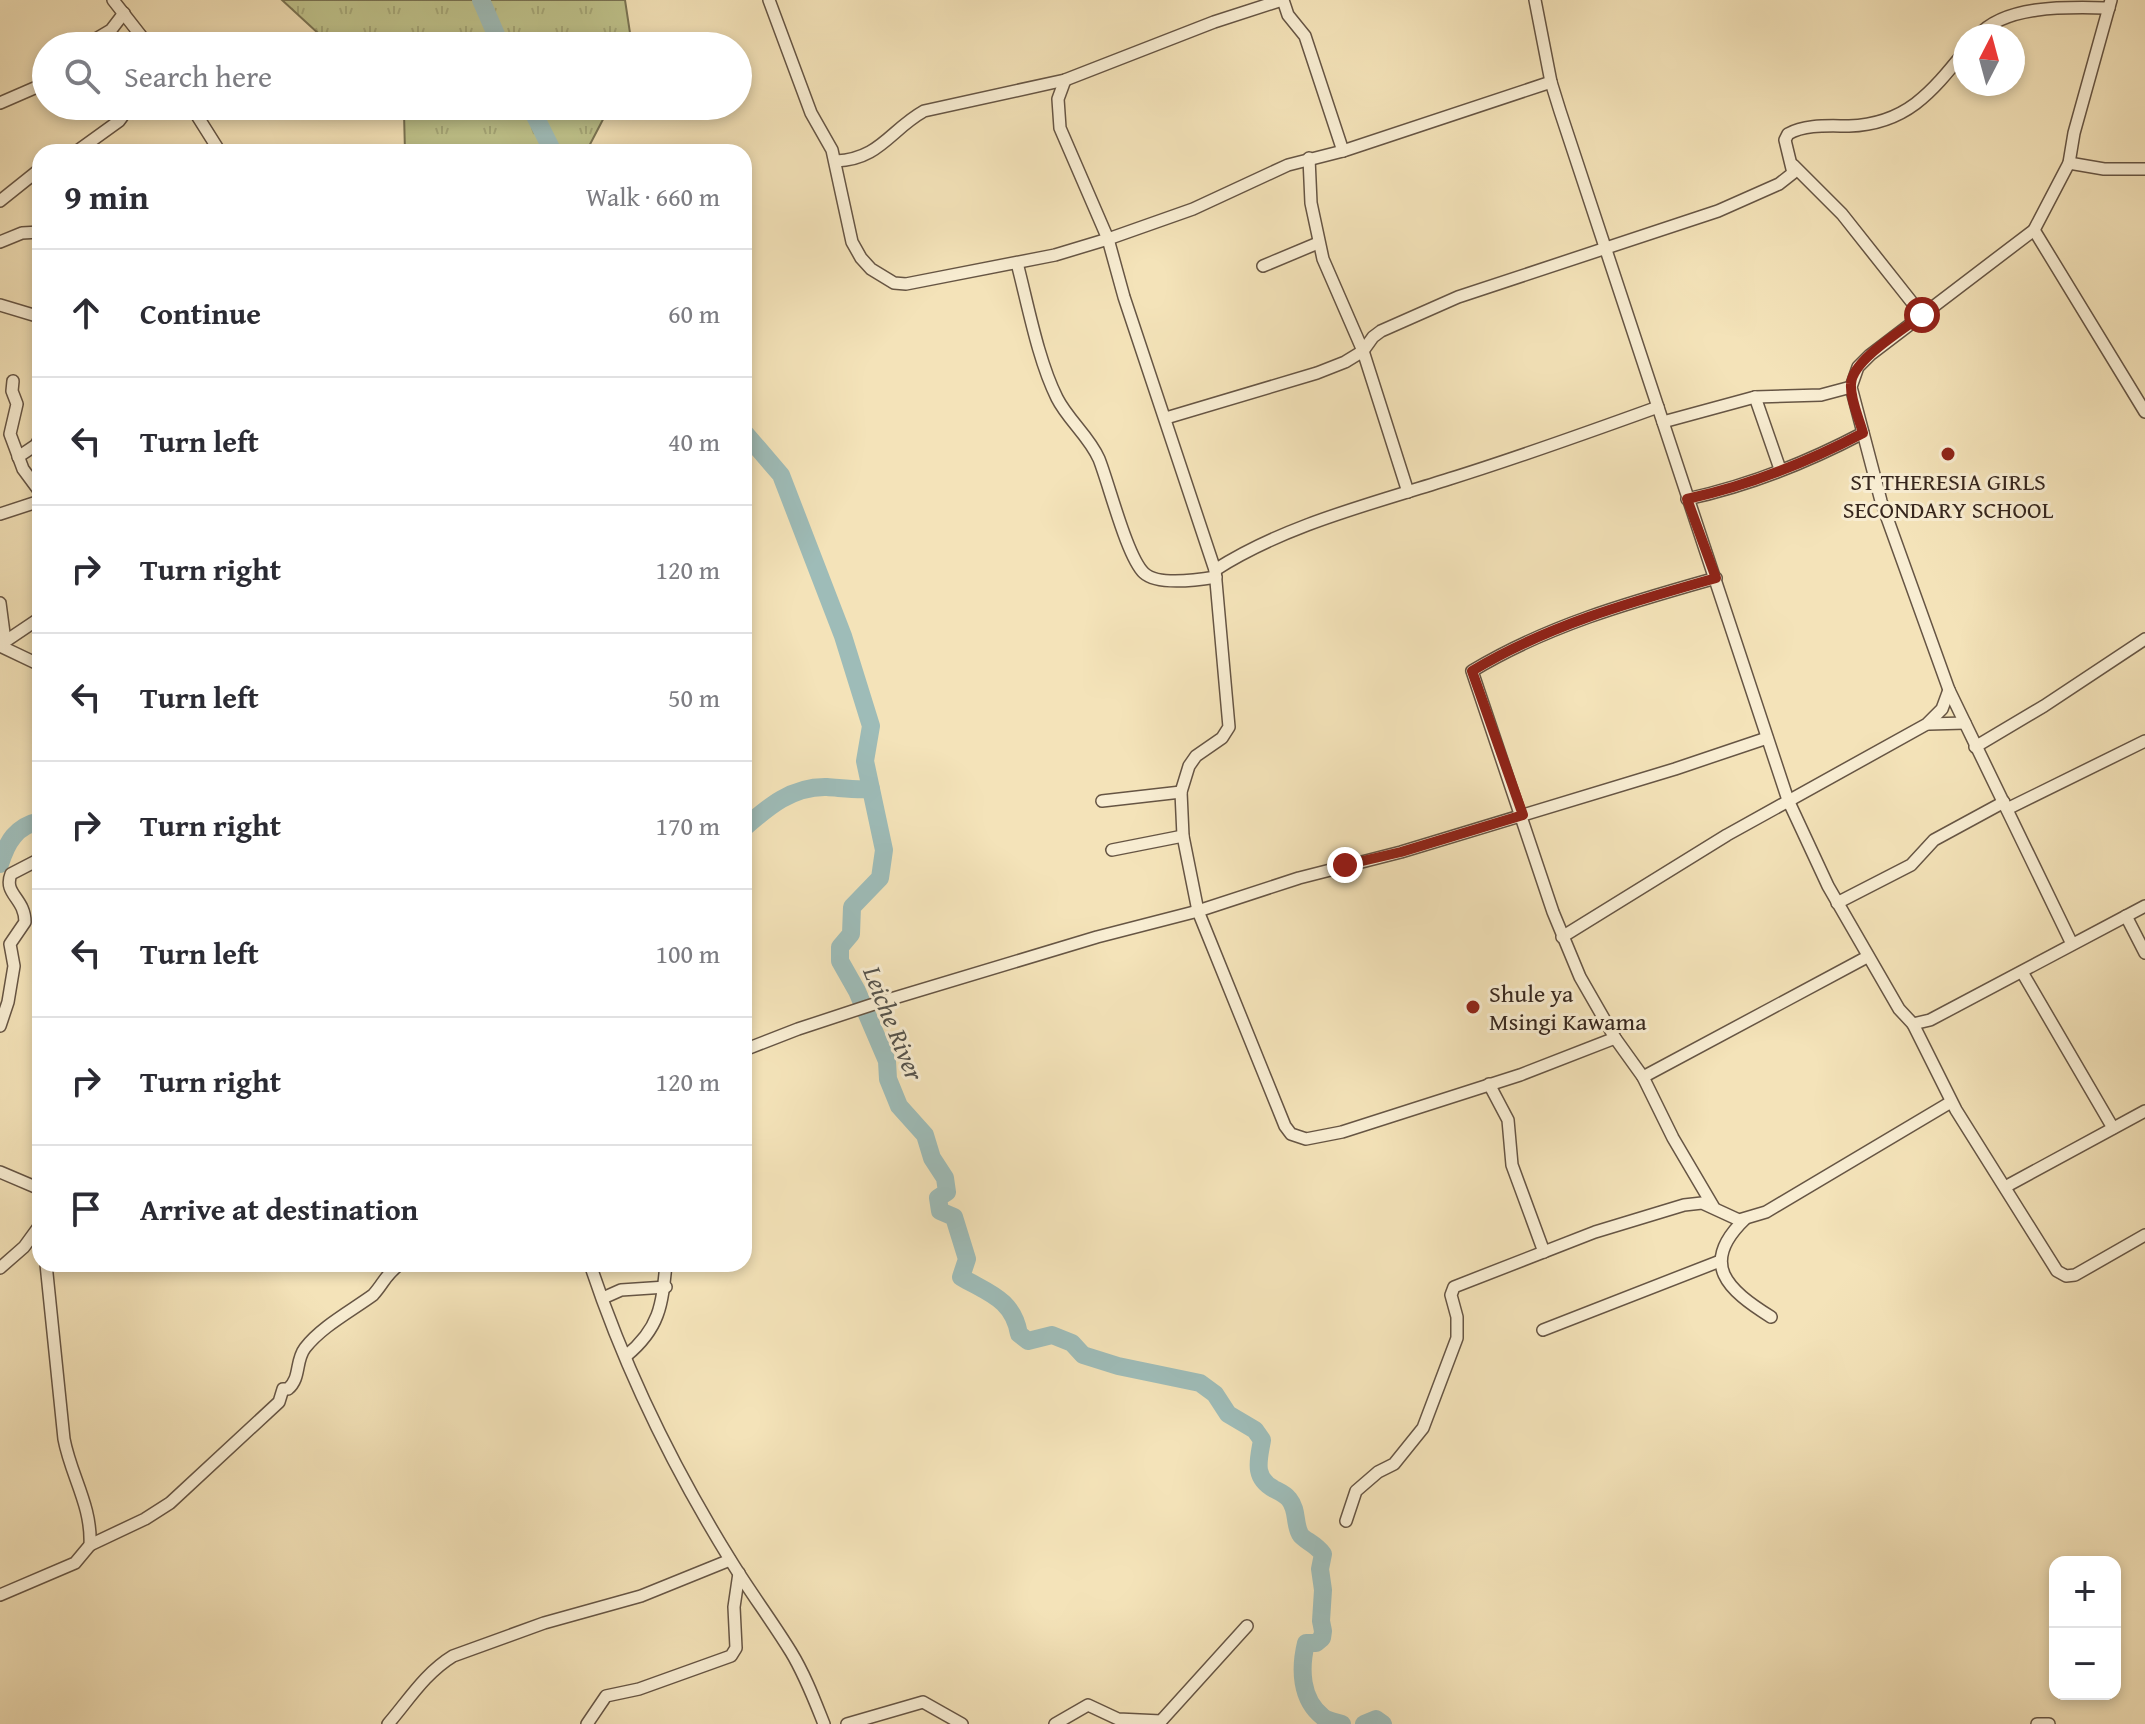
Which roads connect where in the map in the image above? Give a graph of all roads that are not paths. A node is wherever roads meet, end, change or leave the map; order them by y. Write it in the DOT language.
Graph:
graph roads {
  1 [pos="113,0"];
  2 [pos="769,0"];
  3 [pos="1282,0"];
  4 [pos="1535,0"];
  5 [pos="2110,4"];
  6 [pos="124,13"];
  7 [pos="1995,24"];
  8 [pos="108,32"];
  9 [pos="138,32"];
  10 [pos="1953,65"];
  11 [pos="1065,80"];
  12 [pos="1551,82"];
  13 [pos="32,89"];
  14 [pos="0,103"];
  15 [pos="120,120"];
  16 [pos="199,120"];
  17 [pos="87,144"];
  18 [pos="212,144"];
  19 [pos="1343,151"];
  20 [pos="1309,158"];
  21 [pos="836,161"];
  22 [pos="2069,163"];
  23 [pos="1793,165"];
  24 [pos="2145,169"];
  25 [pos="32,175"];
  26 [pos="0,201"];
  27 [pos="2034,230"];
  28 [pos="32,232"];
  29 [pos="1108,239"];
  30 [pos="0,242"];
  31 [pos="1318,243"];
  32 [pos="1606,247"];
  33 [pos="1017,263"];
  34 [pos="1263,266"];
  35 [pos="0,305"];
  36 [pos="32,315"];
  37 [pos="1922,315"];
  38 [pos="1363,351"];
  39 [pos="13,381"];
  40 [pos="1851,387"];
  41 [pos="1755,397"];
  42 [pos="1658,407"];
  43 [pos="2145,412"];
  44 [pos="1166,418"];
  45 [pos="1663,422"];
  46 [pos="1863,433"];
  47 [pos="32,448"];
  48 [pos="18,457"];
  49 [pos="1780,469"];
  50 [pos="32,479"];
  51 [pos="1408,492"];
  52 [pos="1687,499"];
  53 [pos="32,504"];
  54 [pos="0,514"];
  55 [pos="1216,574"];
  56 [pos="1716,578"];
  57 [pos="0,603"];
  58 [pos="32,623"];
  59 [pos="2145,639"];
  60 [pos="2,644"];
  61 [pos="2132,648"];
  62 [pos="2145,651"];
  63 [pos="32,661"];
  64 [pos="1949,690"];
  65 [pos="1965,723"];
  66 [pos="1927,724"];
  67 [pos="1767,738"];
  68 [pos="2145,741"];
  69 [pos="1975,747"];
  70 [pos="1181,792"];
  71 [pos="1788,800"];
  72 [pos="1102,801"];
  73 [pos="2006,806"];
  74 [pos="1523,815"];
  75 [pos="1183,836"];
  76 [pos="1112,850"];
  77 [pos="32,863"];
  78 [pos="1837,903"];
  79 [pos="2145,906"];
  80 [pos="1198,911"];
  81 [pos="2126,916"];
  82 [pos="1562,937"];
  83 [pos="2072,944"];
  84 [pos="2145,953"];
  85 [pos="1867,957"];
  86 [pos="2022,972"];
  87 [pos="1913,1024"];
  88 [pos="0,1026"];
  89 [pos="1615,1038"];
  90 [pos="752,1047"];
  91 [pos="1643,1077"];
  92 [pos="1489,1084"];
  93 [pos="1951,1102"];
  94 [pos="2145,1111"];
  95 [pos="2113,1128"];
  96 [pos="0,1172"];
  97 [pos="32,1186"];
  98 [pos="2005,1187"];
  99 [pos="1713,1206"];
  100 [pos="1746,1219"];
  101 [pos="2145,1235"];
  102 [pos="32,1236"];
  103 [pos="1544,1252"];
  104 [pos="1720,1261"];
  105 [pos="0,1268"];
  106 [pos="47,1272"];
  107 [pos="390,1272"];
  108 [pos="593,1272"];
  109 [pos="666,1272"];
  110 [pos="666,1287"];
  111 [pos="603,1298"];
  112 [pos="1771,1317"];
  113 [pos="1543,1330"];
  114 [pos="626,1356"];
  115 [pos="1346,1521"];
  116 [pos="90,1545"];
  117 [pos="730,1560"];
  118 [pos="739,1573"];
  119 [pos="0,1595"];
  120 [pos="1247,1626"];
  121 [pos="388,1724"];
  122 [pos="587,1724"];
  123 [pos="824,1724"];
  124 [pos="847,1724"];
  125 [pos="962,1724"];
  126 [pos="1055,1724"];
  127 [pos="2037,1724"];
  128 [pos="2049,1724"];
  1 -- 6 [label="street"];
  2 -- 21 [label="street"];
  3 -- 11 [label="street"];
  3 -- 19 [label="street"];
  4 -- 12 [label="street"];
  5 -- 7 [label="street"];
  5 -- 22 [label="street"];
  6 -- 8 [label="street"];
  6 -- 9 [label="street"];
  10 -- 23 [label="street"];
  11 -- 21 [label="street"];
  11 -- 29 [label="street"];
  12 -- 19 [label="street"];
  12 -- 32 [label="street"];
  13 -- 14 [label="street"];
  15 -- 17 [label="street"];
  16 -- 18 [label="street"];
  19 -- 20 [label="street"];
  20 -- 29 [label="street"];
  20 -- 31 [label="street"];
  21 -- 33 [label="street"];
  22 -- 24 [label="street"];
  22 -- 27 [label="street"];
  23 -- 32 [label="street"];
  23 -- 37 [label="street"];
  25 -- 26 [label="street"];
  27 -- 37 [label="street"];
  27 -- 43 [label="street"];
  28 -- 30 [label="street"];
  29 -- 33 [label="street"];
  29 -- 44 [label="street"];
  31 -- 34 [label="street"];
  31 -- 38 [label="street"];
  32 -- 38 [label="street"];
  32 -- 42 [label="street"];
  33 -- 55 [label="street"];
  35 -- 36 [label="street"];
  37 -- 40 [label="street"];
  38 -- 44 [label="street"];
  38 -- 51 [label="street"];
  39 -- 48 [label="street"];
  40 -- 41 [label="street"];
  40 -- 46 [label="street"];
  41 -- 45 [label="street"];
  41 -- 49 [label="street"];
  42 -- 45 [label="street"];
  42 -- 51 [label="street"];
  44 -- 55 [label="street"];
  45 -- 52 [label="street"];
  46 -- 49 [label="street"];
  46 -- 64 [label="street"];
  47 -- 48 [label="street"];
  48 -- 50 [label="street"];
  49 -- 52 [label="street"];
  51 -- 55 [label="street"];
  52 -- 56 [label="street"];
  53 -- 54 [label="street"];
  55 -- 70 [label="street"];
  56 -- 67 [label="street"];
  56 -- 74 [label="street"];
  57 -- 60 [label="street"];
  58 -- 60 [label="street"];
  59 -- 61 [label="street"];
  60 -- 63 [label="street"];
  61 -- 62 [label="street"];
  61 -- 69 [label="street"];
  64 -- 65 [label="street"];
  64 -- 66 [label="street"];
  65 -- 66 [label="street"];
  65 -- 69 [label="street"];
  66 -- 71 [label="street"];
  67 -- 71 [label="street"];
  67 -- 74 [label="street"];
  68 -- 73 [label="street"];
  69 -- 73 [label="street"];
  70 -- 72 [label="street"];
  70 -- 75 [label="street"];
  71 -- 78 [label="street"];
  71 -- 82 [label="street"];
  73 -- 78 [label="street"];
  73 -- 83 [label="street"];
  74 -- 80 [label="street"];
  74 -- 82 [label="street"];
  75 -- 76 [label="street"];
  75 -- 80 [label="street"];
  77 -- 88 [label="street"];
  78 -- 85 [label="street"];
  79 -- 81 [label="street"];
  80 -- 90 [label="street"];
  80 -- 92 [label="street"];
  81 -- 83 [label="street"];
  81 -- 84 [label="street"];
  82 -- 89 [label="street"];
  83 -- 86 [label="street"];
  85 -- 87 [label="street"];
  85 -- 91 [label="street"];
  86 -- 87 [label="street"];
  86 -- 95 [label="street"];
  87 -- 93 [label="street"];
  89 -- 91 [label="street"];
  89 -- 92 [label="street"];
  91 -- 99 [label="street"];
  92 -- 103 [label="street"];
  93 -- 98 [label="street"];
  93 -- 100 [label="street"];
  94 -- 95 [label="street"];
  95 -- 98 [label="street"];
  96 -- 97 [label="street"];
  98 -- 101 [label="street"];
  99 -- 100 [label="street"];
  99 -- 103 [label="street"];
  100 -- 104 [label="street"];
  102 -- 105 [label="street"];
  103 -- 115 [label="street"];
  104 -- 112 [label="street"];
  104 -- 113 [label="street"];
  106 -- 116 [label="street"];
  107 -- 116 [label="street"];
  108 -- 111 [label="street"];
  109 -- 110 [label="street"];
  110 -- 111 [label="street"];
  110 -- 114 [label="street"];
  111 -- 114 [label="street"];
  114 -- 117 [label="street"];
  116 -- 119 [label="street"];
  117 -- 118 [label="street"];
  117 -- 121 [label="street"];
  118 -- 122 [label="street"];
  118 -- 123 [label="street"];
  120 -- 126 [label="street"];
  124 -- 125 [label="street"];
  127 -- 128 [label="street"];
}
